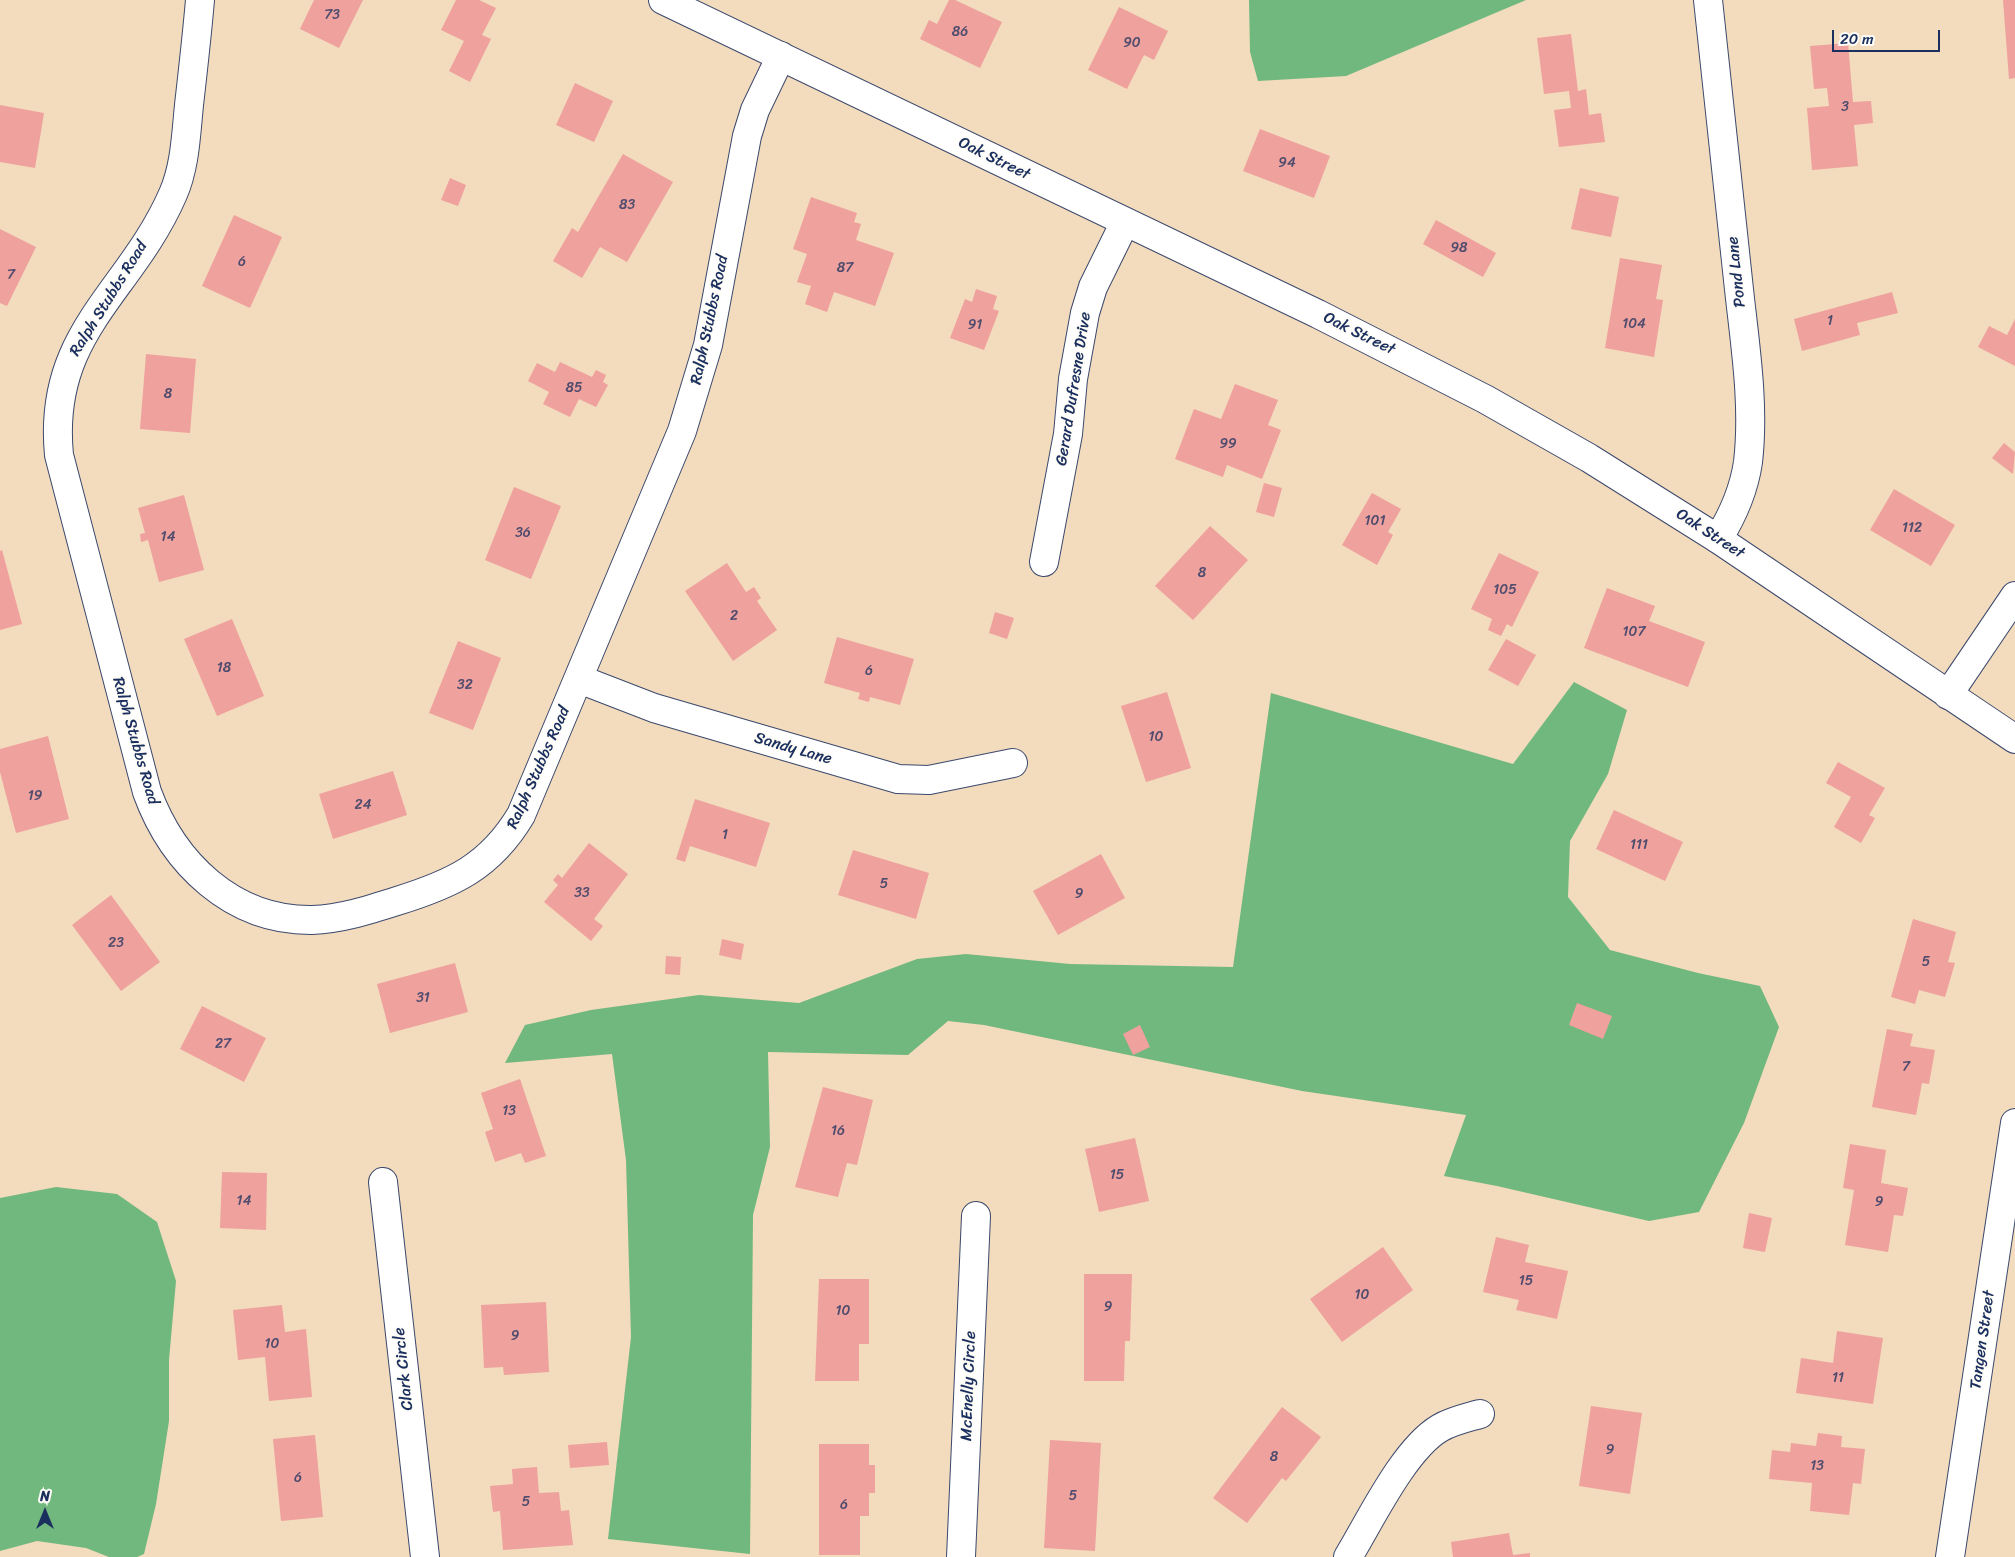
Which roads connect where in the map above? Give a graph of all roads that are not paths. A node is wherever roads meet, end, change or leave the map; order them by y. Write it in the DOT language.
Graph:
graph roads {
  1 [pos="200,0"];
  2 [pos="663,0"];
  3 [pos="1708,0"];
  4 [pos="781,56"];
  5 [pos="1125,222"];
  6 [pos="1718,539"];
  7 [pos="1044,562"];
  8 [pos="2015,596"];
  9 [pos="579,679"];
  10 [pos="1948,695"];
  11 [pos="2015,739"];
  12 [pos="1013,763"];
  13 [pos="2015,1123"];
  14 [pos="383,1182"];
  15 [pos="976,1216"];
  16 [pos="1480,1414"];
  17 [pos="425,1557"];
  18 [pos="962,1557"];
  19 [pos="1348,1557"];
  20 [pos="1950,1557"];
  1 -- 9 [label="street, Ralph Stubbs Road"];
  2 -- 4 [label="street, Oak Street"];
  3 -- 6 [label="street, Pond Lane"];
  4 -- 5 [label="street, Oak Street"];
  4 -- 9 [label="street, Ralph Stubbs Road"];
  5 -- 6 [label="street, Oak Street"];
  5 -- 7 [label="street, Gerard Dufresne Drive"];
  6 -- 10 [label="street, Oak Street"];
  8 -- 10 [label="street"];
  9 -- 12 [label="street, Sandy Lane"];
  10 -- 11 [label="street, Oak Street"];
  13 -- 20 [label="street, Tangen Street"];
  14 -- 17 [label="street, Clark Circle"];
  15 -- 18 [label="street, McEnelly Circle"];
  16 -- 19 [label="street"];
}
